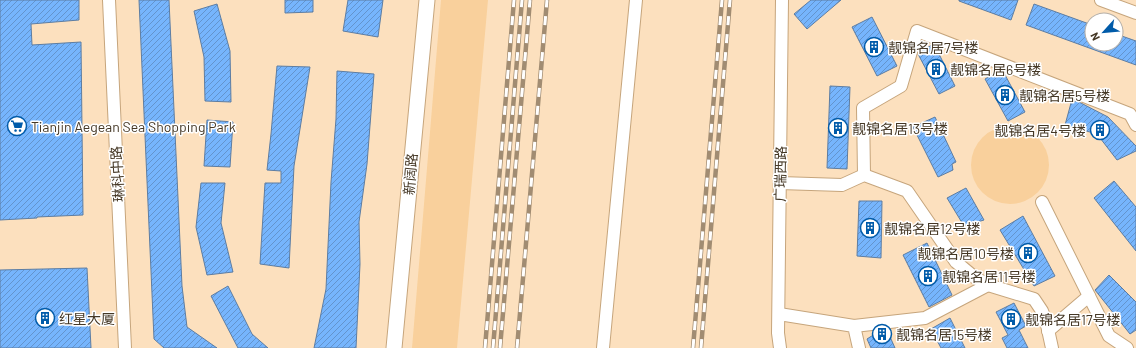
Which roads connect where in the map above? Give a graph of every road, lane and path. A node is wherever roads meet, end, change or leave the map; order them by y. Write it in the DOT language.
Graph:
graph roads {
  1 [pos="102,0"];
  2 [pos="109,0"];
  3 [pos="427,0"];
  4 [pos="636,0"];
  5 [pos="782,0"];
  6 [pos="1101,0"];
  7 [pos="1136,13"];
  8 [pos="1136,125"];
  9 [pos="864,175"];
  10 [pos="780,183"];
  11 [pos="1042,202"];
  12 [pos="988,285"];
  13 [pos="1089,296"];
  14 [pos="779,314"];
  15 [pos="854,326"];
  16 [pos="1048,331"];
  17 [pos="118,348"];
  18 [pos="125,348"];
  19 [pos="394,348"];
  20 [pos="603,348"];
  21 [pos="780,348"];
  22 [pos="859,348"];
  23 [pos="1052,348"];
  24 [pos="1127,348"];
  1 -- 17 [label="street, 琳科中路"];
  2 -- 18 [label="street, 琳科中路"];
  3 -- 19 [label="main road, 新阔路"];
  4 -- 20 [label="street"];
  5 -- 10 [label="street, 广瑞西路"];
  6 -- 7 [label="street"];
  8 -- 9 [label="street"];
  9 -- 10 [label="street"];
  9 -- 12 [label="street"];
  10 -- 14 [label="street, 广瑞西路"];
  11 -- 13 [label="street"];
  12 -- 15 [label="street"];
  12 -- 16 [label="street"];
  13 -- 16 [label="street"];
  13 -- 24 [label="street"];
  14 -- 15 [label="street"];
  14 -- 21 [label="street, 广瑞西路"];
  15 -- 22 [label="street"];
  16 -- 23 [label="street"];
}
